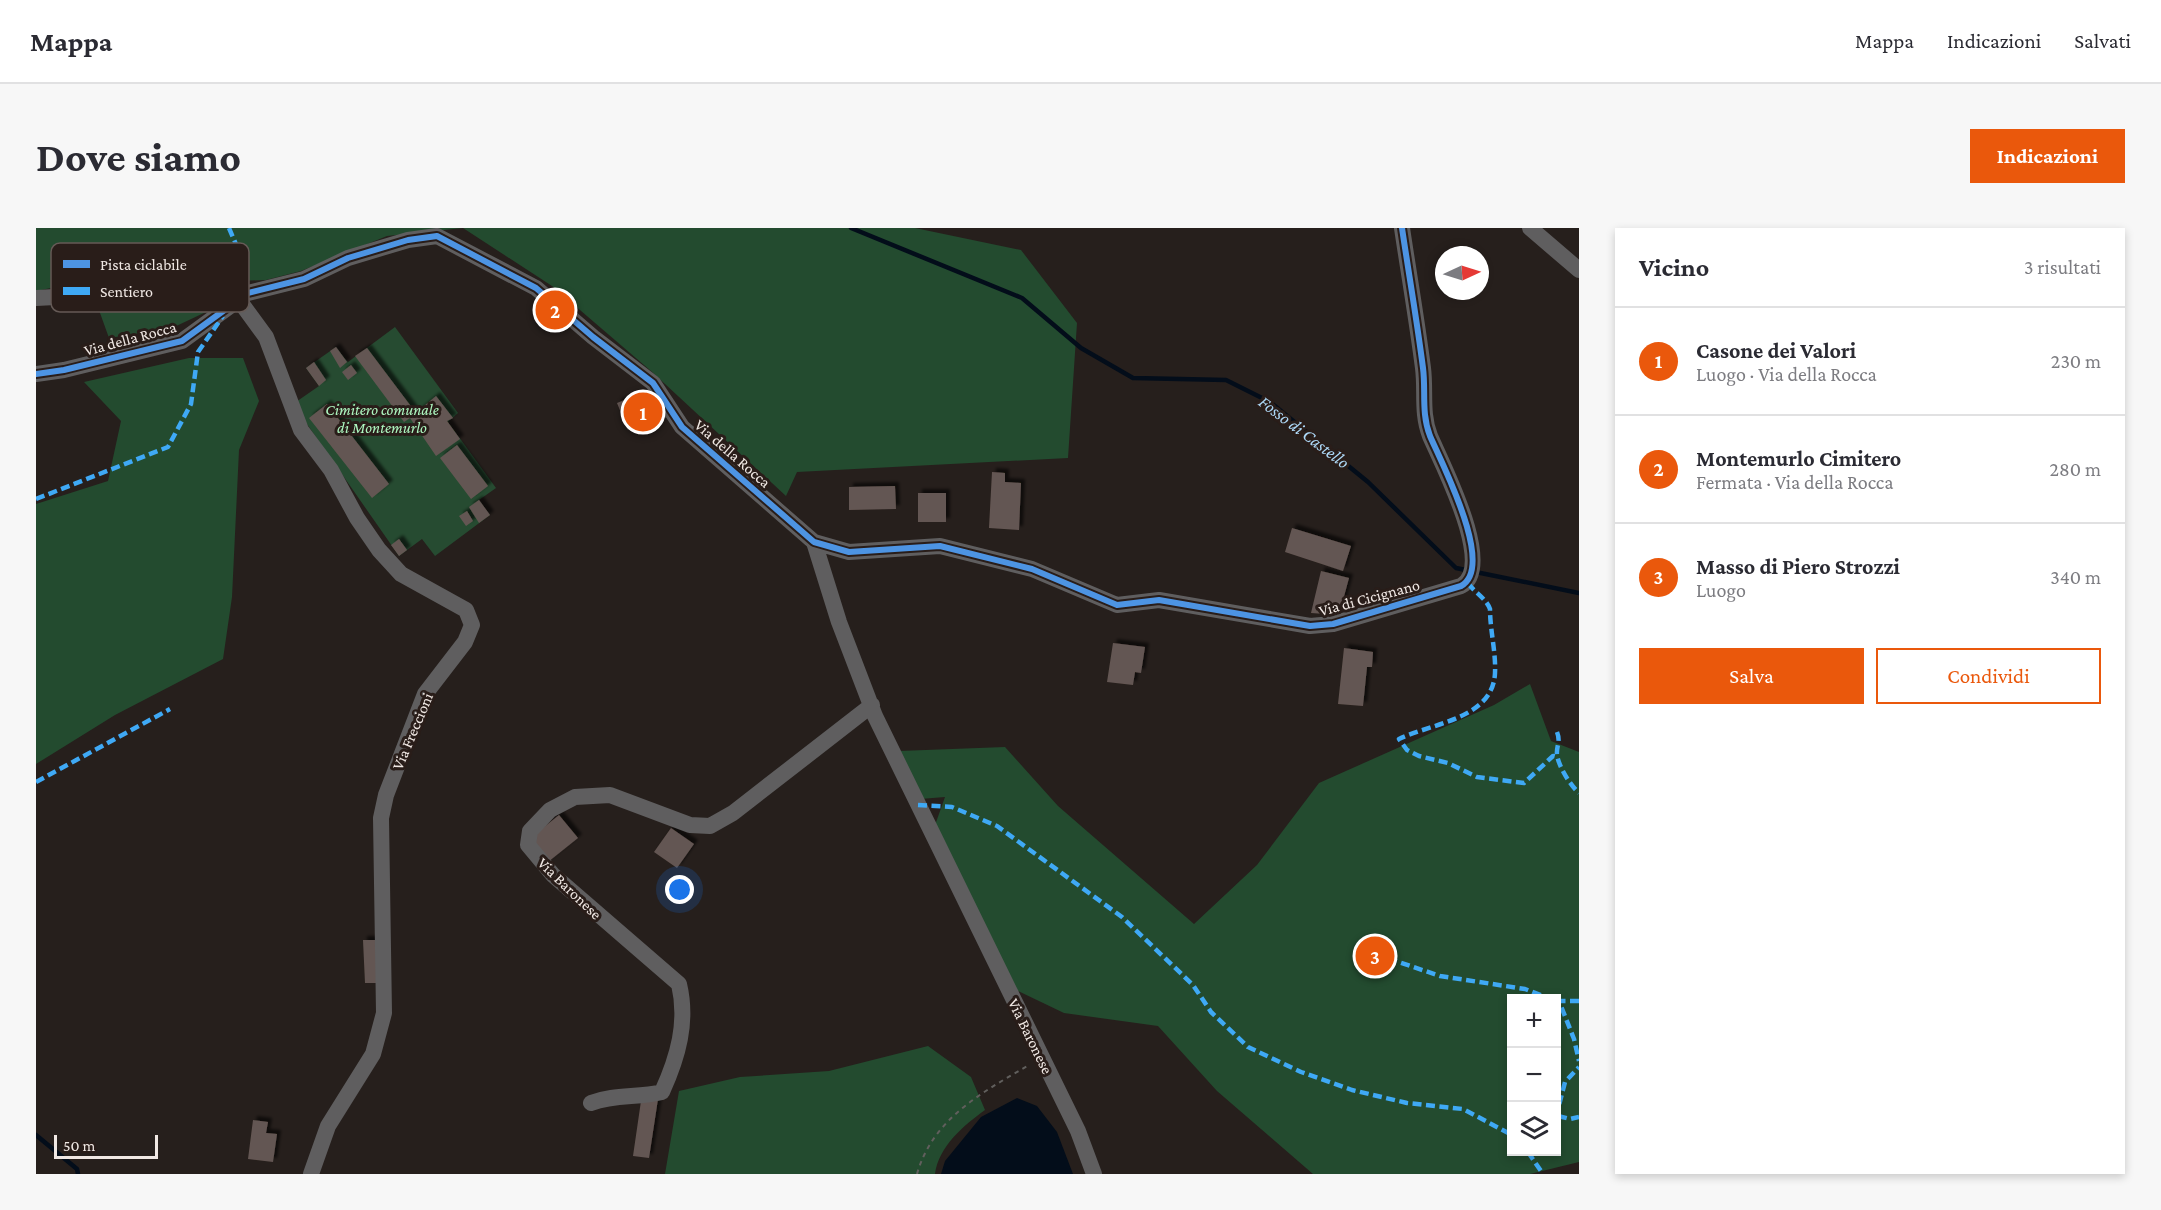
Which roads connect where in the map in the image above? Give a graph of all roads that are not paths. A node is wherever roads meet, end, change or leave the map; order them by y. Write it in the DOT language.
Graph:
graph roads {
  1 [pos="1402,228"];
  2 [pos="1530,228"];
  3 [pos="1579,270"];
  4 [pos="249,293"];
  5 [pos="51,297"];
  6 [pos="36,298"];
  7 [pos="222,312"];
  8 [pos="248,312"];
  9 [pos="36,374"];
  10 [pos="814,542"];
  11 [pos="872,705"];
  12 [pos="591,1103"];
  13 [pos="311,1174"];
  14 [pos="1094,1174"];
  1 -- 10 [label="street, Via di Cicignano"];
  2 -- 3 [label="street"];
  4 -- 10 [label="street, Via della Rocca"];
  5 -- 6 [label="street"];
  7 -- 9 [label="street, Via della Rocca"];
  8 -- 13 [label="street, Via Freccioni"];
  10 -- 11 [label="street, Via Baronese"];
  11 -- 12 [label="street, Via Baronese"];
  11 -- 14 [label="street, Via Baronese"];
}
